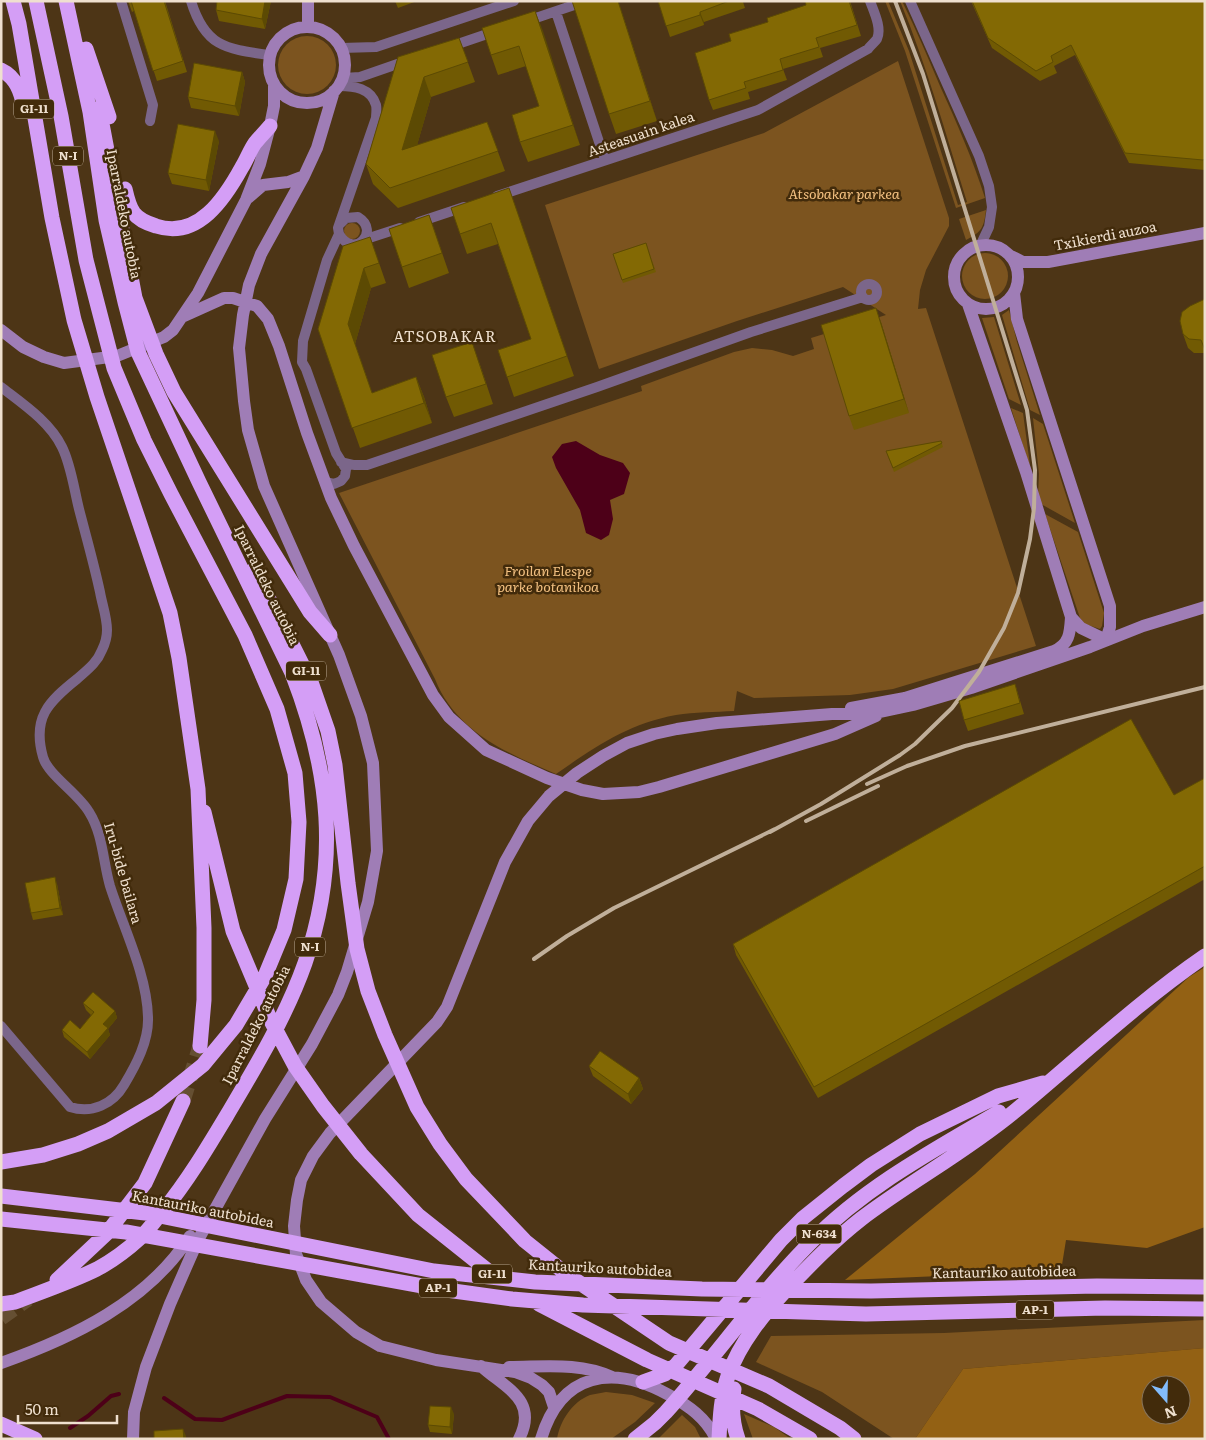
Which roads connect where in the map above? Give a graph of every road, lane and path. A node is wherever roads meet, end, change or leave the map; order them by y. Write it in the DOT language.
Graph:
graph roads {
  1 [pos="13,1"];
  2 [pos="36,1"];
  3 [pos="66,1"];
  4 [pos="71,1"];
  5 [pos="120,1"];
  6 [pos="191,1"];
  7 [pos="308,1"];
  8 [pos="514,1"];
  9 [pos="586,1"];
  10 [pos="870,1"];
  11 [pos="910,1"];
  12 [pos="556,12"];
  13 [pos="308,26"];
  14 [pos="341,48"];
  15 [pos="435,52"];
  16 [pos="269,55"];
  17 [pos="418,57"];
  18 [pos="91,66"];
  19 [pos="1,70"];
  20 [pos="338,85"];
  21 [pos="274,86"];
  22 [pos="150,121"];
  23 [pos="270,126"];
  24 [pos="605,160"];
  25 [pos="304,176"];
  26 [pos="246,200"];
  27 [pos="52,218"];
  28 [pos="340,223"];
  29 [pos="1205,233"];
  30 [pos="339,234"];
  31 [pos="363,240"];
  32 [pos="347,244"];
  33 [pos="981,244"];
  34 [pos="1011,256"];
  35 [pos="328,258"];
  36 [pos="1014,293"];
  37 [pos="864,297"];
  38 [pos="130,300"];
  39 [pos="968,304"];
  40 [pos="184,316"];
  41 [pos="1,330"];
  42 [pos="302,362"];
  43 [pos="286,371"];
  44 [pos="1,387"];
  45 [pos="342,462"];
  46 [pos="199,482"];
  47 [pos="325,482"];
  48 [pos="1205,607"];
  49 [pos="1071,617"];
  50 [pos="330,635"];
  51 [pos="1106,640"];
  52 [pos="882,712"];
  53 [pos="832,714"];
  54 [pos="198,789"];
  55 [pos="1205,956"];
  56 [pos="1,1026"];
  57 [pos="200,1046"];
  58 [pos="1047,1082"];
  59 [pos="183,1102"];
  60 [pos="265,1119"];
  61 [pos="1,1162"];
  62 [pos="1,1196"];
  63 [pos="8,1219"];
  64 [pos="57,1280"];
  65 [pos="793,1283"];
  66 [pos="1205,1287"];
  67 [pos="1,1304"];
  68 [pos="1205,1309"];
  69 [pos="1,1363"];
  70 [pos="481,1366"];
  71 [pos="616,1378"];
  72 [pos="643,1382"];
  73 [pos="554,1407"];
  74 [pos="3,1425"];
  75 [pos="35,1439"];
  76 [pos="133,1439"];
  77 [pos="519,1439"];
  78 [pos="541,1439"];
  79 [pos="636,1439"];
  80 [pos="717,1439"];
  81 [pos="738,1439"];
  82 [pos="810,1439"];
  83 [pos="854,1439"];
  1 -- 27 [label="highway, GI-11"];
  2 -- 61 [label="highway, N-I"];
  3 -- 38 [label="highway, Iparraldeko autobia / N-I"];
  4 -- 18 [label="highway"];
  5 -- 22 [label="street"];
  6 -- 16 [label="street"];
  7 -- 13 [label="street"];
  8 -- 14 [label="street"];
  9 -- 12 [label="street"];
  10 -- 24 [label="street, Asteasuain kalea"];
  11 -- 33 [label="street"];
  12 -- 15 [label="street"];
  12 -- 24 [label="street"];
  13 -- 14 [label="street"];
  13 -- 16 [label="street"];
  14 -- 20 [label="street"];
  16 -- 21 [label="street"];
  17 -- 20 [label="street"];
  18 -- 23 [label="highway"];
  18 -- 38 [label="highway"];
  19 -- 27 [label="highway"];
  20 -- 21 [label="street"];
  20 -- 25 [label="street"];
  20 -- 28 [label="street"];
  21 -- 23 [label="street"];
  23 -- 26 [label="street"];
  24 -- 31 [label="street, Asteasuain kalea"];
  25 -- 26 [label="street"];
  25 -- 50 [label="street"];
  26 -- 40 [label="street"];
  27 -- 54 [label="highway, GI-11"];
  28 -- 30 [label="street"];
  28 -- 31 [label="street"];
  29 -- 34 [label="street, Txikierdi auzoa"];
  30 -- 32 [label="street"];
  30 -- 35 [label="street"];
  31 -- 32 [label="street, Asteasuain kalea"];
  32 -- 35 [label="street, Asteasuain kalea"];
  33 -- 34 [label="street"];
  33 -- 39 [label="street"];
  34 -- 36 [label="street"];
  35 -- 42 [label="street"];
  36 -- 39 [label="street"];
  36 -- 51 [label="street"];
  37 -- 45 [label="street"];
  38 -- 46 [label="highway, Iparraldeko autobia / N-I"];
  38 -- 50 [label="highway"];
  39 -- 49 [label="street"];
  40 -- 41 [label="street"];
  40 -- 43 [label="street"];
  42 -- 43 [label="street"];
  42 -- 45 [label="street"];
  43 -- 47 [label="street"];
  44 -- 56 [label="street, Iru-bide bailara"];
  45 -- 47 [label="street"];
  46 -- 67 [label="highway, Iparraldeko autobia / N-I"];
  46 -- 83 [label="highway, GI-11"];
  47 -- 52 [label="street"];
  48 -- 51 [label="street"];
  49 -- 51 [label="street"];
  49 -- 53 [label="street"];
  50 -- 60 [label="street"];
  51 -- 52 [label="street"];
  52 -- 53 [label="street"];
  53 -- 70 [label="street"];
  54 -- 57 [label="highway"];
  54 -- 82 [label="highway, GI-11"];
  55 -- 58 [label="highway, N-634"];
  58 -- 65 [label="highway"];
  58 -- 72 [label="highway"];
  58 -- 79 [label="highway, N-634"];
  59 -- 64 [label="highway"];
  60 -- 69 [label="street"];
  60 -- 76 [label="street"];
  62 -- 66 [label="highway, Kantauriko autobidea / AP-1"];
  63 -- 68 [label="highway, AP-1"];
  65 -- 80 [label="highway"];
  65 -- 81 [label="highway"];
  70 -- 71 [label="street"];
  70 -- 73 [label="street"];
  70 -- 77 [label="street"];
  71 -- 72 [label="street"];
  71 -- 73 [label="street"];
  72 -- 80 [label="street"];
  73 -- 78 [label="street"];
  74 -- 75 [label="highway"];
}
